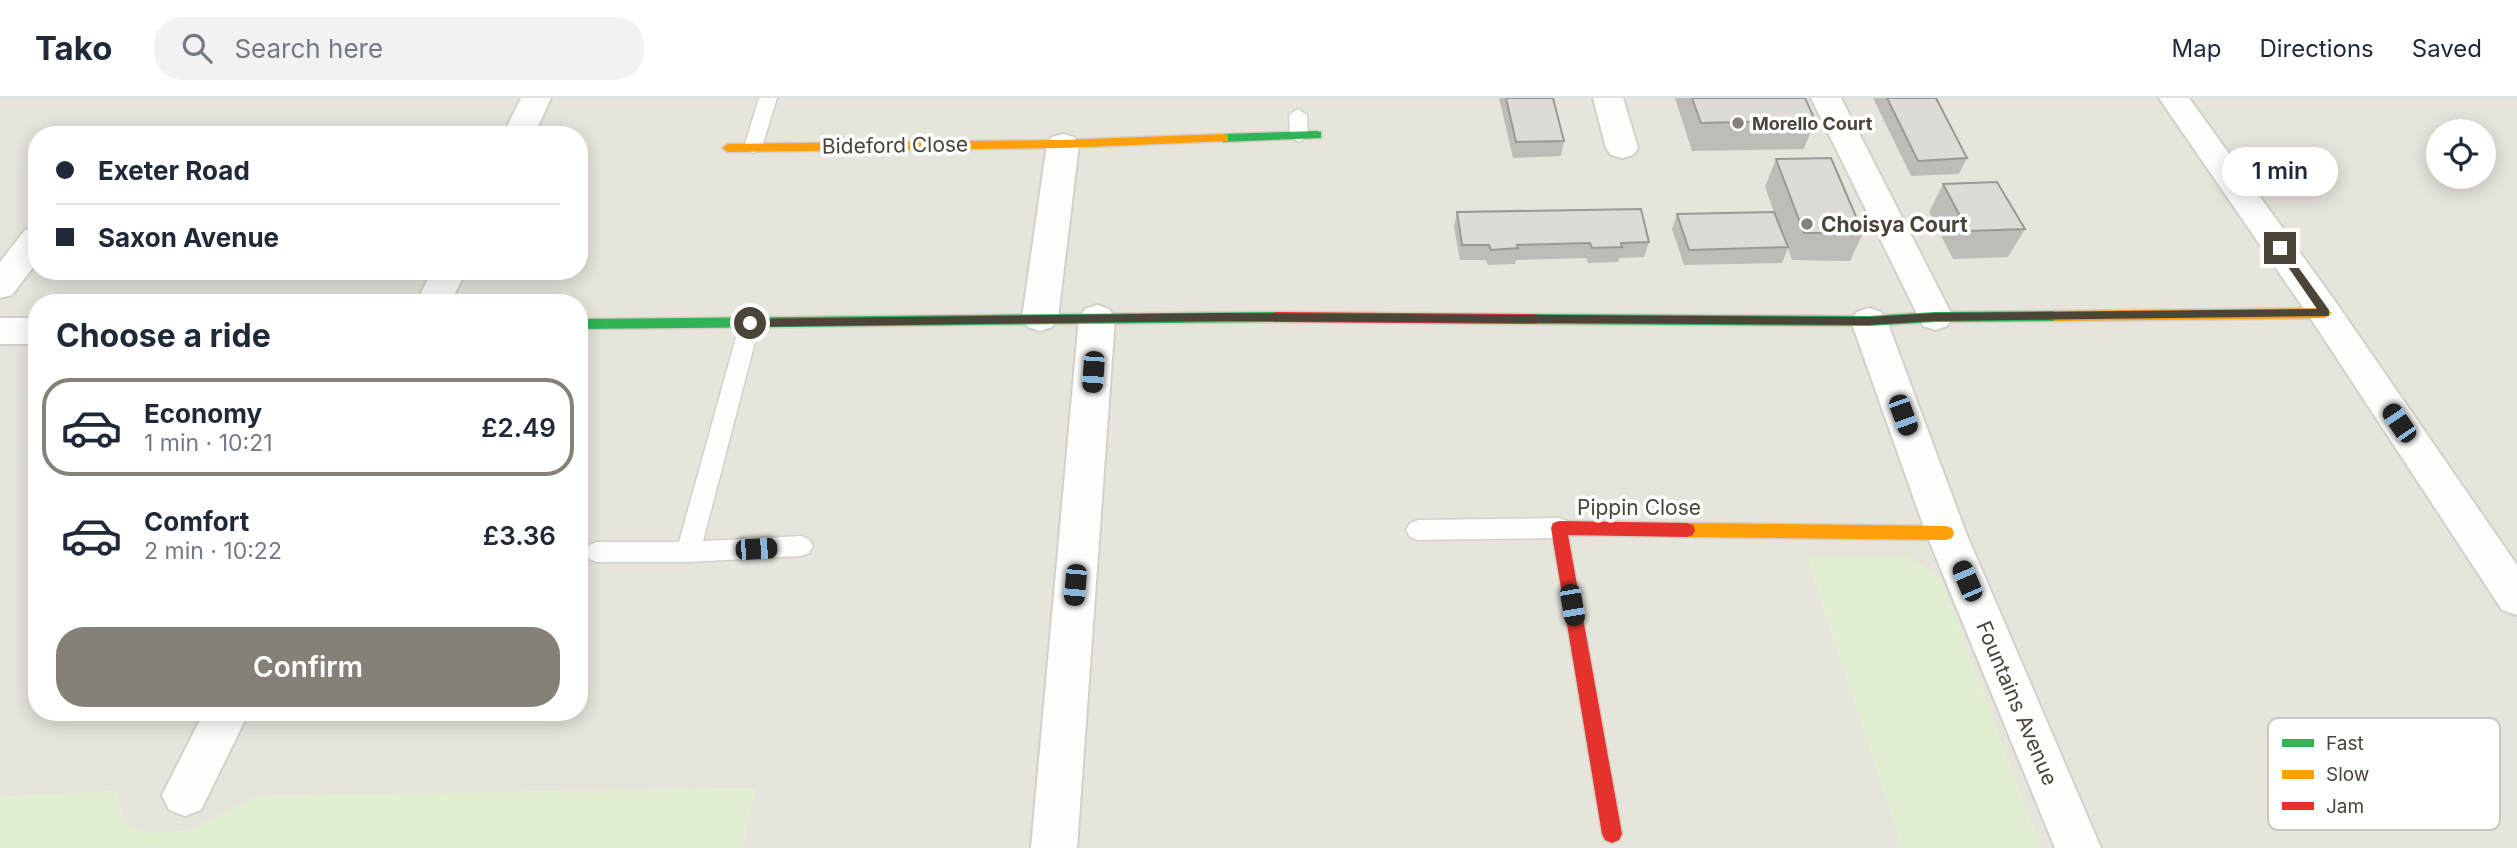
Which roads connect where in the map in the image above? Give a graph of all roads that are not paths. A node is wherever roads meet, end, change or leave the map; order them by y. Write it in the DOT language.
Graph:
graph roads {
  1 [pos="536,98"];
  2 [pos="768,98"];
  3 [pos="1608,98"];
  4 [pos="1826,98"];
  5 [pos="2174,98"];
  6 [pos="1298,115"];
  7 [pos="522,126"];
  8 [pos="1308,136"];
  9 [pos="1063,144"];
  10 [pos="752,147"];
  11 [pos="728,148"];
  12 [pos="1622,148"];
  13 [pos="28,250"];
  14 [pos="0,286"];
  15 [pos="2325,313"];
  16 [pos="1935,317"];
  17 [pos="1040,318"];
  18 [pos="1097,318"];
  19 [pos="1869,321"];
  20 [pos="750,323"];
  21 [pos="588,324"];
  22 [pos="0,331"];
  23 [pos="28,331"];
  24 [pos="1559,528"];
  25 [pos="1418,530"];
  26 [pos="1947,533"];
  27 [pos="801,546"];
  28 [pos="597,552"];
  29 [pos="688,552"];
  30 [pos="2517,598"];
  31 [pos="222,721"];
  32 [pos="185,795"];
  33 [pos="1612,834"];
  34 [pos="1055,848"];
  35 [pos="2078,848"];
  1 -- 7 [label="street"];
  2 -- 10 [label="lane"];
  3 -- 12 [label="street"];
  4 -- 16 [label="street"];
  5 -- 15 [label="street"];
  6 -- 8 [label="lane"];
  8 -- 9 [label="street, Bideford Close"];
  9 -- 10 [label="street, Bideford Close"];
  9 -- 17 [label="street"];
  10 -- 11 [label="street, Bideford Close"];
  13 -- 14 [label="street"];
  15 -- 16 [label="street"];
  15 -- 30 [label="street"];
  16 -- 19 [label="street"];
  17 -- 18 [label="street"];
  17 -- 20 [label="street"];
  18 -- 19 [label="street"];
  18 -- 34 [label="street"];
  19 -- 26 [label="street, Fountains Avenue"];
  20 -- 21 [label="street"];
  20 -- 29 [label="lane"];
  22 -- 23 [label="street"];
  24 -- 25 [label="lane"];
  24 -- 26 [label="street, Pippin Close"];
  24 -- 33 [label="street, Pippin Close"];
  26 -- 35 [label="street, Fountains Avenue"];
  27 -- 29 [label="lane"];
  28 -- 29 [label="lane"];
  31 -- 32 [label="street"];
}
